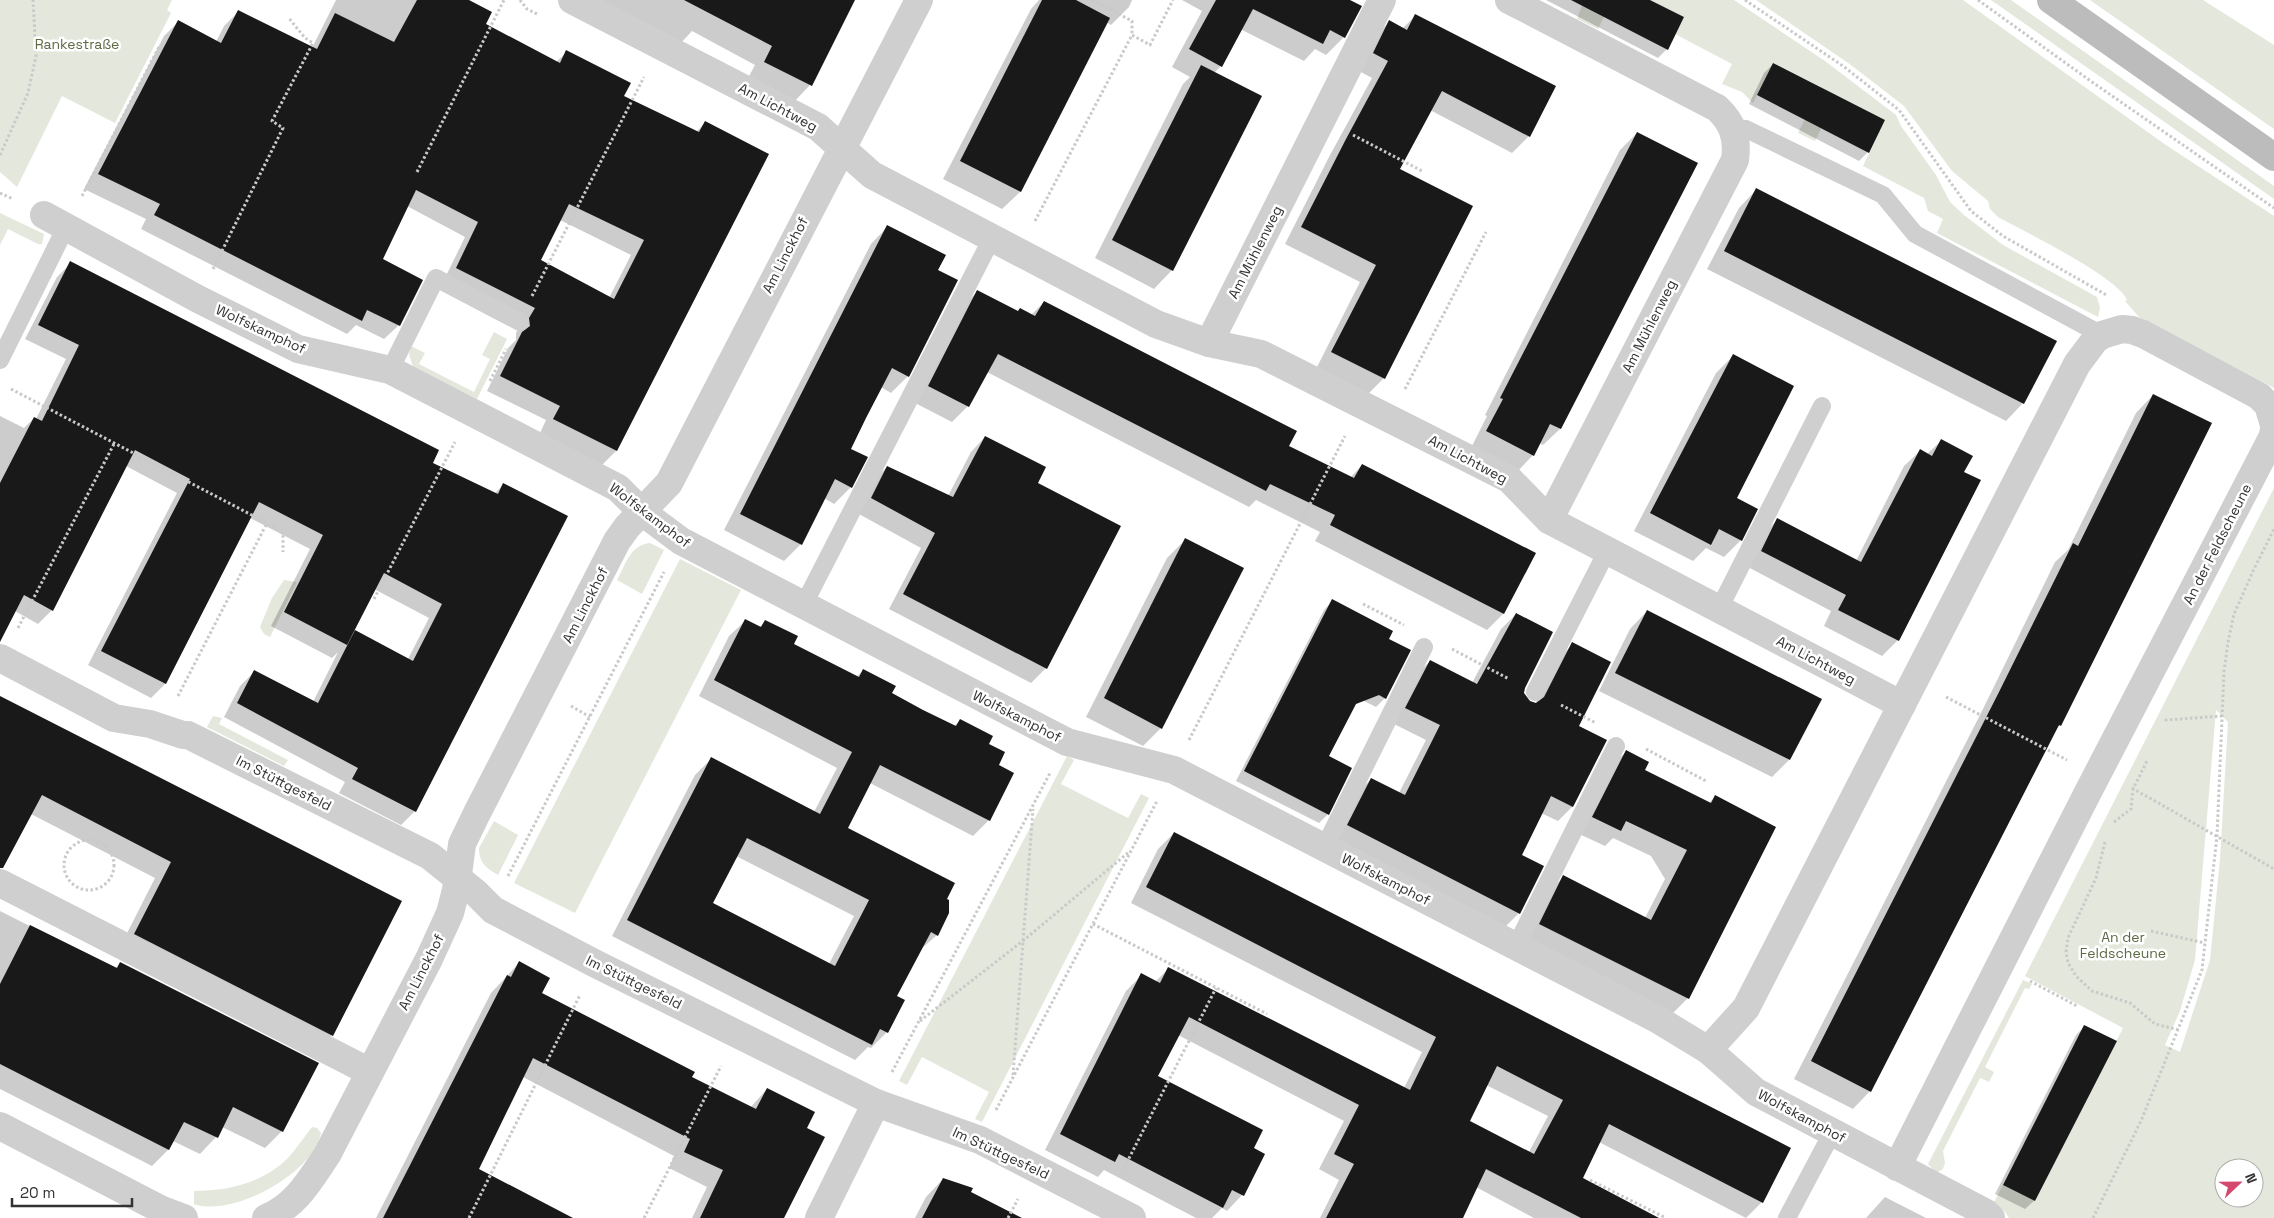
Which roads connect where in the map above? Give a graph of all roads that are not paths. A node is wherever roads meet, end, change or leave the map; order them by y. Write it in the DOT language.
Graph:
graph roads {
  1 [pos="572,0"];
  2 [pos="919,0"];
  3 [pos="1382,0"];
  4 [pos="1509,0"];
  5 [pos="2051,0"];
  6 [pos="1733,128"];
  7 [pos="841,148"];
  8 [pos="2274,157"];
  9 [pos="55,221"];
  10 [pos="992,238"];
  11 [pos="520,322"];
  12 [pos="2102,335"];
  13 [pos="1209,343"];
  14 [pos="0,360"];
  15 [pos="390,370"];
  16 [pos="1822,406"];
  17 [pos="2274,427"];
  18 [pos="642,512"];
  19 [pos="1549,520"];
  20 [pos="1607,550"];
  21 [pos="803,606"];
  22 [pos="1719,609"];
  23 [pos="1424,648"];
  24 [pos="0,658"];
  25 [pos="1535,692"];
  26 [pos="1902,705"];
  27 [pos="1616,746"];
  28 [pos="1324,848"];
  29 [pos="458,878"];
  30 [pos="0,883"];
  31 [pos="1516,946"];
  32 [pos="1708,1050"];
  33 [pos="370,1072"];
  34 [pos="876,1103"];
  35 [pos="0,1126"];
  36 [pos="1832,1133"];
  37 [pos="1897,1167"];
  38 [pos="272,1217"];
  39 [pos="184,1218"];
  40 [pos="819,1218"];
  41 [pos="1132,1218"];
  42 [pos="1787,1218"];
  43 [pos="1991,1218"];
  1 -- 7 [label="street, Am Lichtweg"];
  2 -- 7 [label="street, Am Linckhof"];
  3 -- 13 [label="street, Am Mühlenweg"];
  4 -- 6 [label="street"];
  5 -- 8 [label="main road"];
  6 -- 12 [label="lane"];
  6 -- 19 [label="street, Am Mühlenweg"];
  7 -- 10 [label="street, Am Lichtweg"];
  7 -- 18 [label="street, Am Linckhof"];
  9 -- 14 [label="lane"];
  9 -- 15 [label="street, Wolfskamphof"];
  10 -- 13 [label="street, Am Lichtweg"];
  10 -- 21 [label="lane"];
  11 -- 15 [label="lane"];
  12 -- 17 [label="street, An der Feldscheune"];
  12 -- 26 [label="street"];
  13 -- 19 [label="street, Am Lichtweg"];
  15 -- 18 [label="street, Wolfskamphof"];
  16 -- 22 [label="lane"];
  17 -- 37 [label="street, An der Feldscheune"];
  18 -- 21 [label="street, Wolfskamphof"];
  18 -- 29 [label="street, Am Linckhof"];
  19 -- 20 [label="street, Am Lichtweg"];
  20 -- 22 [label="street, Am Lichtweg"];
  20 -- 25 [label="lane"];
  21 -- 28 [label="street, Wolfskamphof"];
  22 -- 26 [label="street, Am Lichtweg"];
  23 -- 28 [label="lane"];
  24 -- 29 [label="street, Im Stüttgesfeld"];
  26 -- 32 [label="street"];
  27 -- 31 [label="lane"];
  28 -- 31 [label="street, Wolfskamphof"];
  29 -- 33 [label="street, Am Linckhof"];
  29 -- 34 [label="street, Im Stüttgesfeld"];
  30 -- 33 [label="street"];
  31 -- 32 [label="street, Wolfskamphof"];
  32 -- 36 [label="street, Wolfskamphof"];
  33 -- 38 [label="street, Am Linckhof"];
  34 -- 40 [label="street"];
  34 -- 41 [label="street, Im Stüttgesfeld"];
  35 -- 39 [label="street"];
  36 -- 37 [label="street, Wolfskamphof"];
  36 -- 42 [label="lane"];
  37 -- 43 [label="street, Wolfskamphof"];
}
